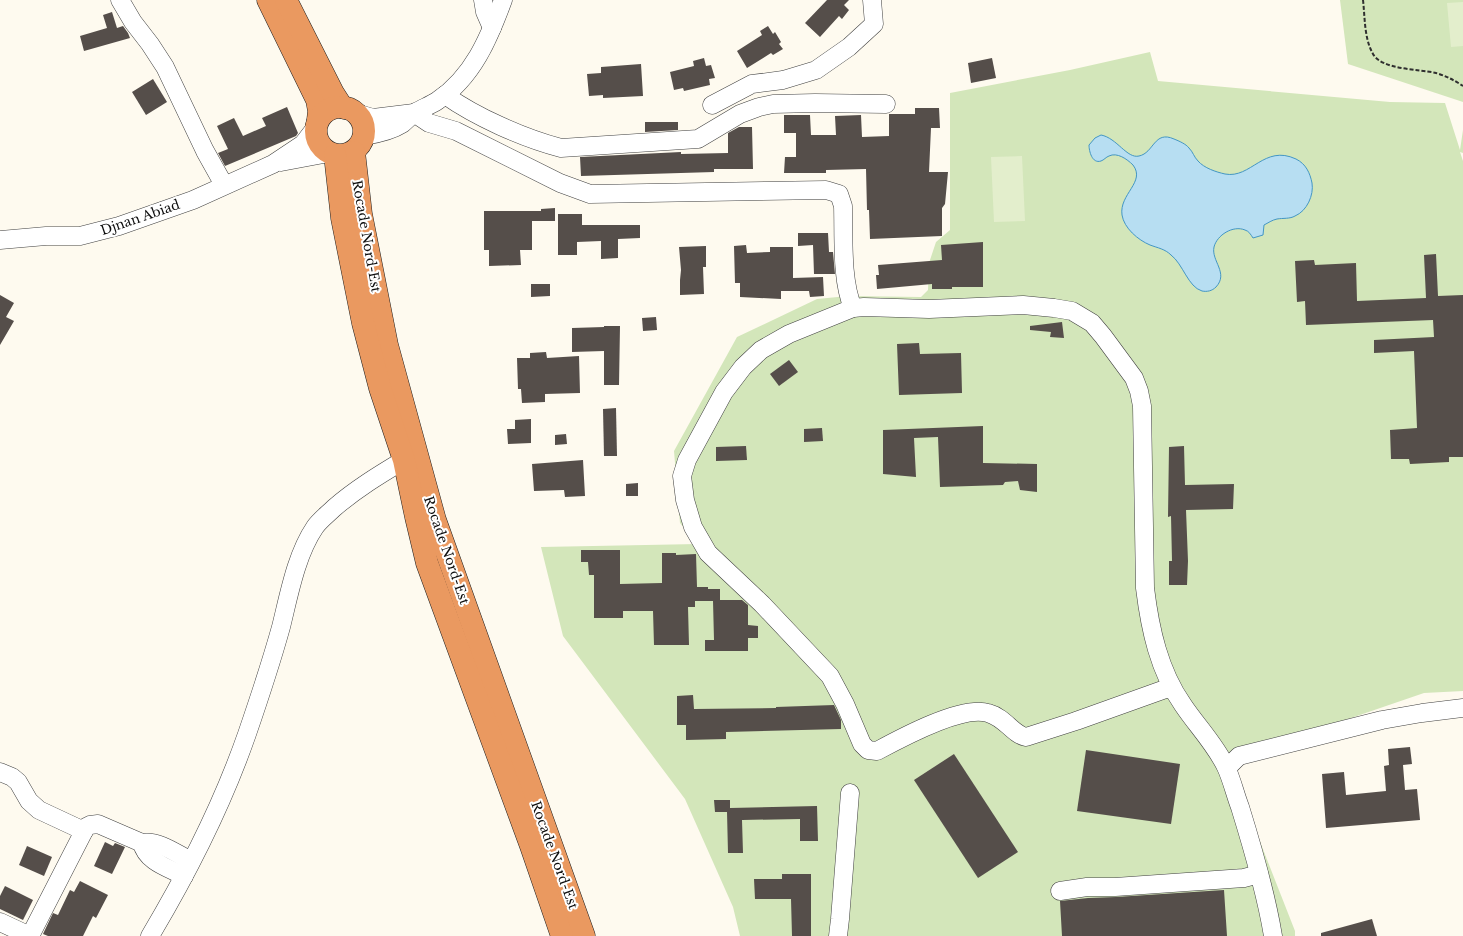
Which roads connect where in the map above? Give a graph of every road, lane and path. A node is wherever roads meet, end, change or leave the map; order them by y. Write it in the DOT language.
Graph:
graph roads {
  1 [pos="120,0"];
  2 [pos="268,0"];
  3 [pos="286,0"];
  4 [pos="483,0"];
  5 [pos="503,0"];
  6 [pos="872,0"];
  7 [pos="1363,0"];
  8 [pos="492,28"];
  9 [pos="1463,86"];
  10 [pos="445,95"];
  11 [pos="886,104"];
  12 [pos="712,105"];
  13 [pos="351,110"];
  14 [pos="414,113"];
  15 [pos="317,124"];
  16 [pos="346,149"];
  17 [pos="273,164"];
  18 [pos="224,186"];
  19 [pos="0,240"];
  20 [pos="853,308"];
  21 [pos="404,460"];
  22 [pos="1171,687"];
  23 [pos="1463,708"];
  24 [pos="1226,768"];
  25 [pos="0,772"];
  26 [pos="850,793"];
  27 [pos="84,831"];
  28 [pos="187,868"];
  29 [pos="1259,874"];
  30 [pos="1060,891"];
  31 [pos="0,922"];
  32 [pos="30,936"];
  33 [pos="150,936"];
  34 [pos="562,936"];
  35 [pos="584,936"];
  36 [pos="838,936"];
  37 [pos="1274,936"];
  1 -- 18 [label="street"];
  2 -- 15 [label="highway"];
  3 -- 13 [label="highway"];
  4 -- 8 [label="street"];
  5 -- 8 [label="street"];
  6 -- 12 [label="street"];
  7 -- 9 [label="path"];
  8 -- 10 [label="street"];
  10 -- 11 [label="street"];
  10 -- 14 [label="street"];
  13 -- 14 [label="street"];
  13 -- 15 [label="highway"];
  13 -- 16 [label="highway"];
  14 -- 16 [label="street"];
  14 -- 20 [label="street"];
  15 -- 16 [label="highway"];
  15 -- 17 [label="street"];
  16 -- 17 [label="street"];
  16 -- 21 [label="highway, Rocade Nord-Est"];
  16 -- 35 [label="highway, Rocade Nord-Est"];
  17 -- 18 [label="street, Djnan Abiad"];
  18 -- 19 [label="street, Djnan Abiad"];
  20 -- 22 [label="street"];
  20 -- 22 [label="street"];
  21 -- 28 [label="street"];
  21 -- 34 [label="highway, Rocade Nord-Est"];
  22 -- 24 [label="street"];
  23 -- 24 [label="street"];
  24 -- 29 [label="street"];
  25 -- 27 [label="street"];
  26 -- 36 [label="street"];
  27 -- 28 [label="street"];
  27 -- 32 [label="street"];
  28 -- 33 [label="street"];
  29 -- 30 [label="street"];
  29 -- 37 [label="street"];
  31 -- 32 [label="street"];
}
